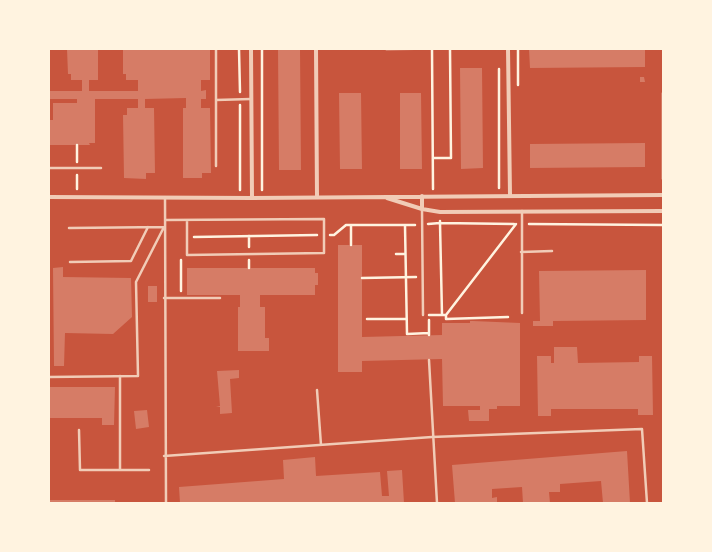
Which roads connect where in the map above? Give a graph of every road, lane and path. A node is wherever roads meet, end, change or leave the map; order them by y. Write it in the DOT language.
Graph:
graph roads {
  1 [pos="216,49"];
  2 [pos="251,49"];
  3 [pos="262,49"];
  4 [pos="316,49"];
  5 [pos="432,49"];
  6 [pos="450,49"];
  7 [pos="508,49"];
  8 [pos="240,50"];
  9 [pos="499,64"];
  10 [pos="663,93"];
  11 [pos="240,99"];
  12 [pos="252,99"];
  13 [pos="216,100"];
  14 [pos="433,158"];
  15 [pos="216,166"];
  16 [pos="49,168"];
  17 [pos="101,168"];
  18 [pos="663,179"];
  19 [pos="500,188"];
  20 [pos="434,189"];
  21 [pos="240,190"];
  22 [pos="262,190"];
  23 [pos="663,194"];
  24 [pos="510,195"];
  25 [pos="383,196"];
  26 [pos="422,196"];
  27 [pos="49,197"];
  28 [pos="165,197"];
  29 [pos="317,197"];
  30 [pos="252,198"];
  31 [pos="422,209"];
  32 [pos="522,211"];
  33 [pos="663,211"];
  34 [pos="165,220"];
  35 [pos="186,220"];
  36 [pos="440,222"];
  37 [pos="514,224"];
  38 [pos="351,225"];
  39 [pos="422,225"];
  40 [pos="405,226"];
  41 [pos="148,227"];
  42 [pos="164,227"];
  43 [pos="69,228"];
  44 [pos="324,235"];
  45 [pos="187,237"];
  46 [pos="351,245"];
  47 [pos="552,251"];
  48 [pos="521,252"];
  49 [pos="396,254"];
  50 [pos="405,254"];
  51 [pos="181,259"];
  52 [pos="70,262"];
  53 [pos="423,277"];
  54 [pos="362,278"];
  55 [pos="406,278"];
  56 [pos="164,298"];
  57 [pos="181,298"];
  58 [pos="220,298"];
  59 [pos="522,313"];
  60 [pos="424,315"];
  61 [pos="446,315"];
  62 [pos="508,317"];
  63 [pos="368,319"];
  64 [pos="406,319"];
  65 [pos="430,360"];
  66 [pos="120,376"];
  67 [pos="49,377"];
  68 [pos="317,390"];
  69 [pos="80,430"];
  70 [pos="432,437"];
  71 [pos="321,445"];
  72 [pos="164,456"];
  73 [pos="120,470"];
  74 [pos="149,470"];
  75 [pos="166,503"];
  76 [pos="437,503"];
  77 [pos="648,503"];
  1 -- 13 [label="lane"];
  2 -- 12 [label="street"];
  3 -- 22 [label="path"];
  4 -- 29 [label="street"];
  5 -- 14 [label="path"];
  6 -- 14 [label="path"];
  7 -- 24 [label="street"];
  8 -- 11 [label="path"];
  9 -- 19 [label="path"];
  10 -- 18 [label="path"];
  11 -- 12 [label="lane"];
  11 -- 13 [label="lane"];
  11 -- 21 [label="path"];
  12 -- 30 [label="street"];
  13 -- 15 [label="lane"];
  14 -- 20 [label="path"];
  16 -- 17 [label="lane"];
  23 -- 24 [label="street"];
  24 -- 26 [label="street"];
  25 -- 26 [label="street"];
  25 -- 29 [label="street"];
  25 -- 31 [label="street"];
  26 -- 31 [label="street"];
  27 -- 28 [label="street"];
  28 -- 30 [label="street"];
  28 -- 34 [label="lane"];
  29 -- 30 [label="street"];
  31 -- 32 [label="street"];
  31 -- 39 [label="lane"];
  32 -- 33 [label="street"];
  32 -- 48 [label="lane"];
  34 -- 35 [label="lane"];
  34 -- 42 [label="lane"];
  35 -- 44 [label="lane"];
  35 -- 45 [label="lane"];
  36 -- 37 [label="path"];
  36 -- 39 [label="path"];
  36 -- 64 [label="path"];
  38 -- 40 [label="path"];
  38 -- 44 [label="path"];
  38 -- 46 [label="path"];
  39 -- 40 [label="path"];
  39 -- 53 [label="lane"];
  40 -- 50 [label="path"];
  41 -- 42 [label="lane"];
  41 -- 43 [label="lane"];
  41 -- 52 [label="lane"];
  42 -- 56 [label="lane"];
  42 -- 66 [label="lane"];
  44 -- 45 [label="path"];
  44 -- 45 [label="lane"];
  47 -- 48 [label="lane"];
  48 -- 59 [label="lane"];
  49 -- 50 [label="path"];
  50 -- 55 [label="path"];
  51 -- 57 [label="path"];
  53 -- 55 [label="path"];
  53 -- 60 [label="lane"];
  54 -- 55 [label="path"];
  55 -- 64 [label="path"];
  56 -- 57 [label="lane"];
  56 -- 72 [label="lane"];
  57 -- 58 [label="lane"];
  61 -- 62 [label="path"];
  63 -- 64 [label="path"];
  65 -- 70 [label="lane"];
  66 -- 67 [label="lane"];
  66 -- 73 [label="lane"];
  68 -- 71 [label="lane"];
  69 -- 73 [label="lane"];
  70 -- 71 [label="lane"];
  70 -- 76 [label="lane"];
  70 -- 77 [label="lane"];
  71 -- 72 [label="lane"];
  72 -- 75 [label="lane"];
  73 -- 74 [label="lane"];
}
